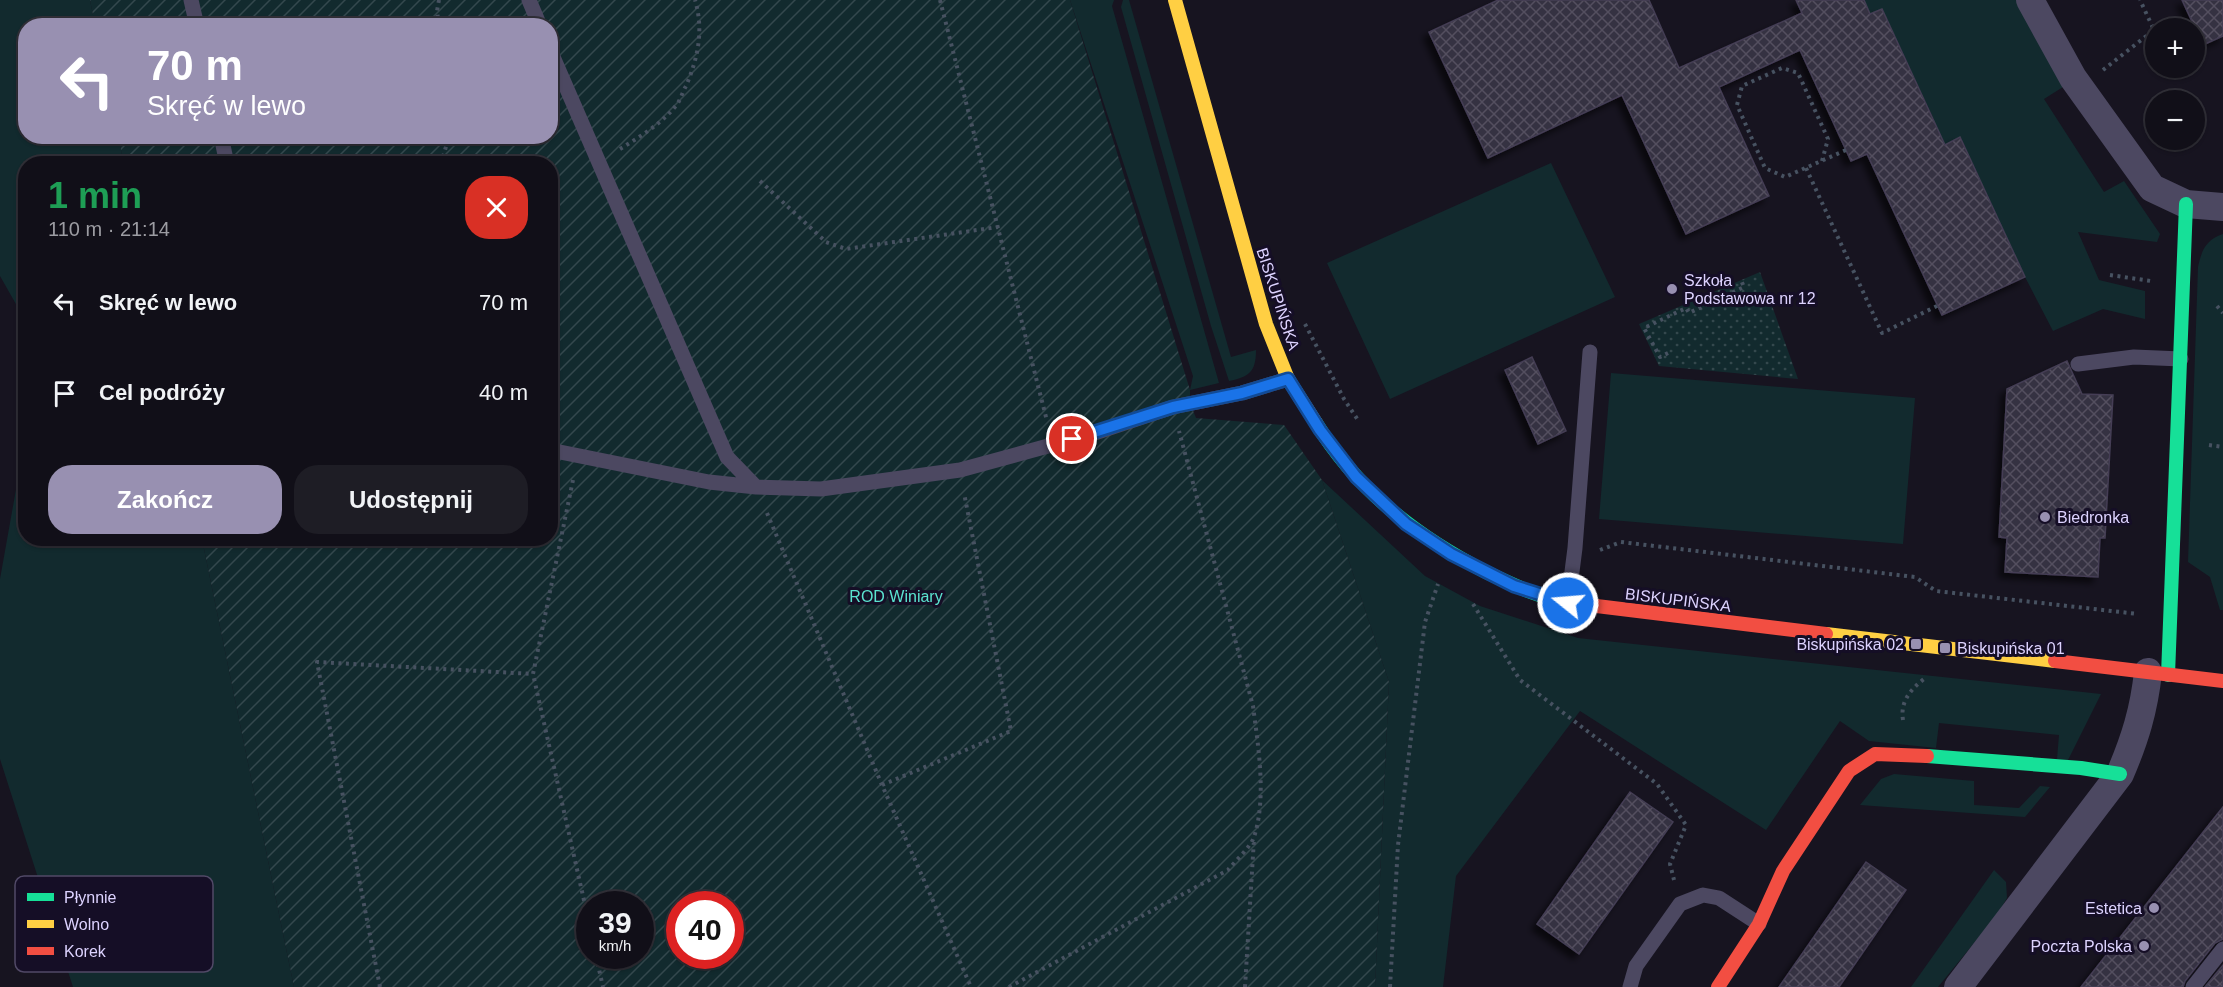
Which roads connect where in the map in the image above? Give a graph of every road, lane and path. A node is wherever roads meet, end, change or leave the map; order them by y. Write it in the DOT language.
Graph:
graph roads {
  1 [pos="191,0"];
  2 [pos="439,0"];
  3 [pos="529,0"];
  4 [pos="940,0"];
  5 [pos="1175,0"];
  6 [pos="2030,0"];
  7 [pos="2140,0"];
  8 [pos="697,1"];
  9 [pos="195,18"];
  10 [pos="438,18"];
  11 [pos="537,18"];
  12 [pos="558,68"];
  13 [pos="2096,76"];
  14 [pos="1846,150"];
  15 [pos="1822,161"];
  16 [pos="599,162"];
  17 [pos="1806,168"];
  18 [pos="760,181"];
  19 [pos="2186,204"];
  20 [pos="2223,207"];
  21 [pos="998,227"];
  22 [pos="2110,275"];
  23 [pos="1742,280"];
  24 [pos="2158,281"];
  25 [pos="1937,306"];
  26 [pos="1590,352"];
  27 [pos="1668,353"];
  28 [pos="2181,359"];
  29 [pos="2078,364"];
  30 [pos="1288,379"];
  31 [pos="1173,407"];
  32 [pos="1053,444"];
  33 [pos="558,452"];
  34 [pos="578,456"];
  35 [pos="960,470"];
  36 [pos="756,487"];
  37 [pos="1451,554"];
  38 [pos="1468,596"];
  39 [pos="1568,603"];
  40 [pos="2158,673"];
  41 [pos="533,674"];
  42 [pos="1927,676"];
  43 [pos="2223,681"];
  44 [pos="1904,754"];
  45 [pos="2120,774"];
  46 [pos="882,785"];
  47 [pos="1254,838"];
  48 [pos="582,891"];
  49 [pos="1680,904"];
  50 [pos="1760,924"];
  51 [pos="2223,950"];
  52 [pos="599,969"];
  53 [pos="380,987"];
  54 [pos="603,987"];
  55 [pos="971,987"];
  56 [pos="1009,987"];
  57 [pos="1245,987"];
  58 [pos="1390,987"];
  59 [pos="1630,987"];
  60 [pos="1719,987"];
  61 [pos="1958,987"];
  62 [pos="2193,987"];
  1 -- 9 [label="lane"];
  2 -- 10 [label="path"];
  3 -- 11 [label="lane"];
  4 -- 21 [label="path"];
  5 -- 30 [label="street, BISKUPIŃSKA"];
  6 -- 19 [label="street"];
  7 -- 13 [label="path"];
  8 -- 16 [label="path"];
  12 -- 16 [label="lane"];
  14 -- 15 [label="path"];
  15 -- 17 [label="path"];
  15 -- 17 [label="path"];
  16 -- 36 [label="lane"];
  17 -- 25 [label="path"];
  18 -- 21 [label="path"];
  19 -- 20 [label="street"];
  19 -- 28 [label="street"];
  21 -- 32 [label="path"];
  22 -- 24 [label="path"];
  23 -- 27 [label="path"];
  26 -- 39 [label="lane"];
  28 -- 29 [label="lane"];
  28 -- 40 [label="street"];
  30 -- 31 [label="lane"];
  30 -- 37 [label="street, BISKUPIŃSKA"];
  31 -- 32 [label="lane"];
  31 -- 47 [label="path"];
  32 -- 35 [label="lane"];
  33 -- 34 [label="lane"];
  34 -- 36 [label="lane"];
  34 -- 41 [label="path"];
  35 -- 36 [label="lane"];
  35 -- 46 [label="path"];
  36 -- 46 [label="path"];
  37 -- 39 [label="street, BISKUPIŃSKA"];
  37 -- 58 [label="path"];
  38 -- 49 [label="path"];
  39 -- 40 [label="street, BISKUPIŃSKA"];
  40 -- 43 [label="street, BISKUPIŃSKA"];
  40 -- 45 [label="street"];
  41 -- 48 [label="path"];
  41 -- 53 [label="path"];
  42 -- 44 [label="path"];
  44 -- 45 [label="street"];
  44 -- 50 [label="street"];
  45 -- 61 [label="street"];
  46 -- 55 [label="path"];
  47 -- 56 [label="path"];
  47 -- 57 [label="path"];
  49 -- 50 [label="lane"];
  49 -- 59 [label="lane"];
  50 -- 60 [label="street"];
  51 -- 62 [label="lane"];
  52 -- 54 [label="path"];
}
